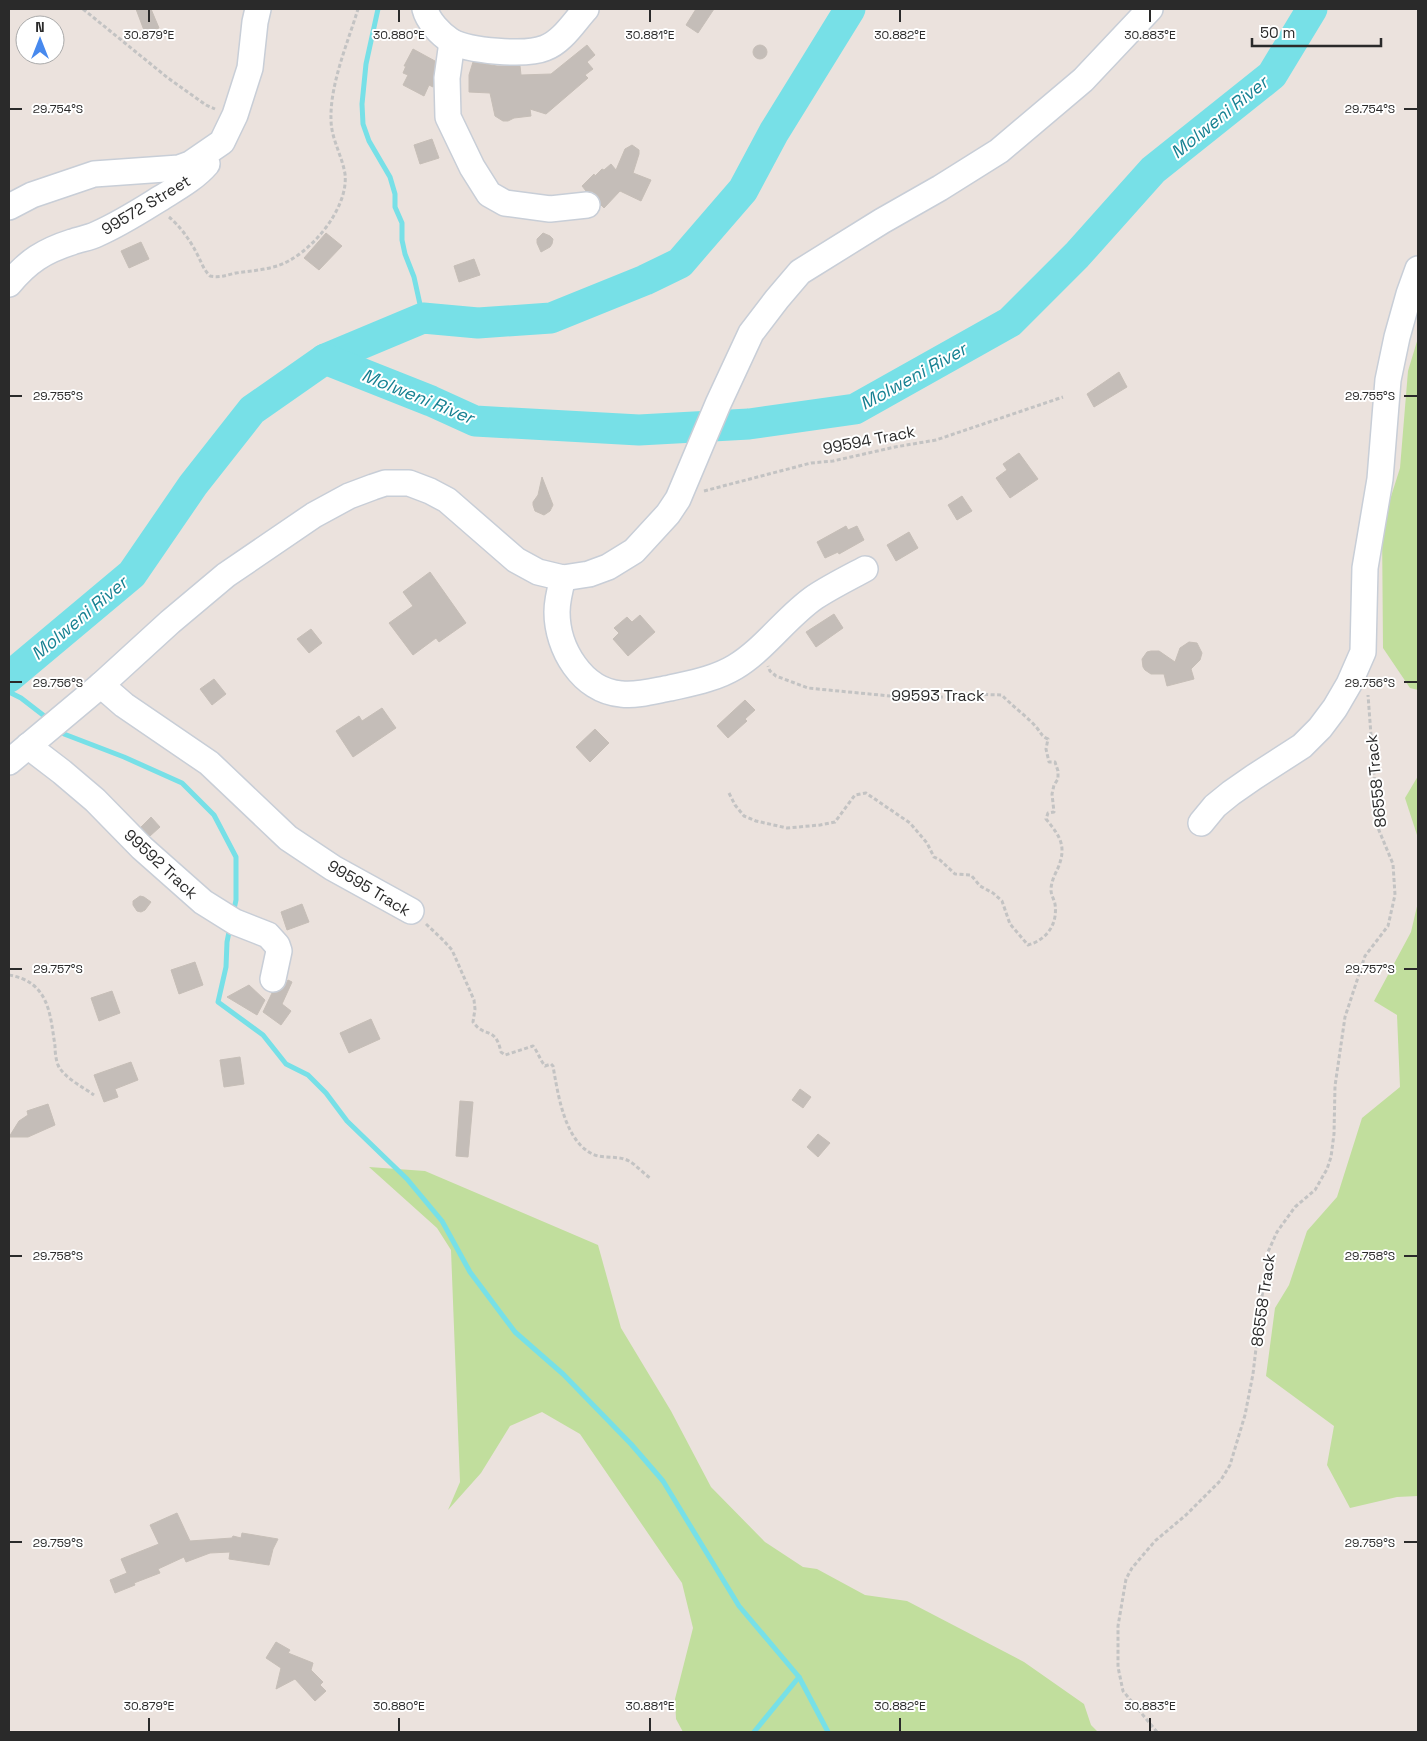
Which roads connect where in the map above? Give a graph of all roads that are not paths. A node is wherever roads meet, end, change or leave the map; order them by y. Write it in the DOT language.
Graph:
graph roads {
  1 [pos="258,9"];
  2 [pos="425,9"];
  3 [pos="586,9"];
  4 [pos="1150,9"];
  5 [pos="452,42"];
  6 [pos="222,142"];
  7 [pos="586,205"];
  8 [pos="9,207"];
  9 [pos="1418,269"];
  10 [pos="9,284"];
  11 [pos="865,569"];
  12 [pos="562,578"];
  13 [pos="101,685"];
  14 [pos="28,746"];
  15 [pos="9,762"];
  16 [pos="1201,823"];
  17 [pos="411,911"];
  18 [pos="273,979"];
  1 -- 6 [label="street, 99572 Street"];
  2 -- 5 [label="street"];
  3 -- 5 [label="street"];
  4 -- 12 [label="street"];
  5 -- 7 [label="street"];
  6 -- 8 [label="street"];
  6 -- 10 [label="street, 99572 Street"];
  9 -- 16 [label="street"];
  11 -- 12 [label="street"];
  12 -- 13 [label="street"];
  13 -- 14 [label="street"];
  13 -- 17 [label="street, 99595 Track"];
  14 -- 15 [label="street"];
  14 -- 18 [label="street, 99592 Track"];
}
